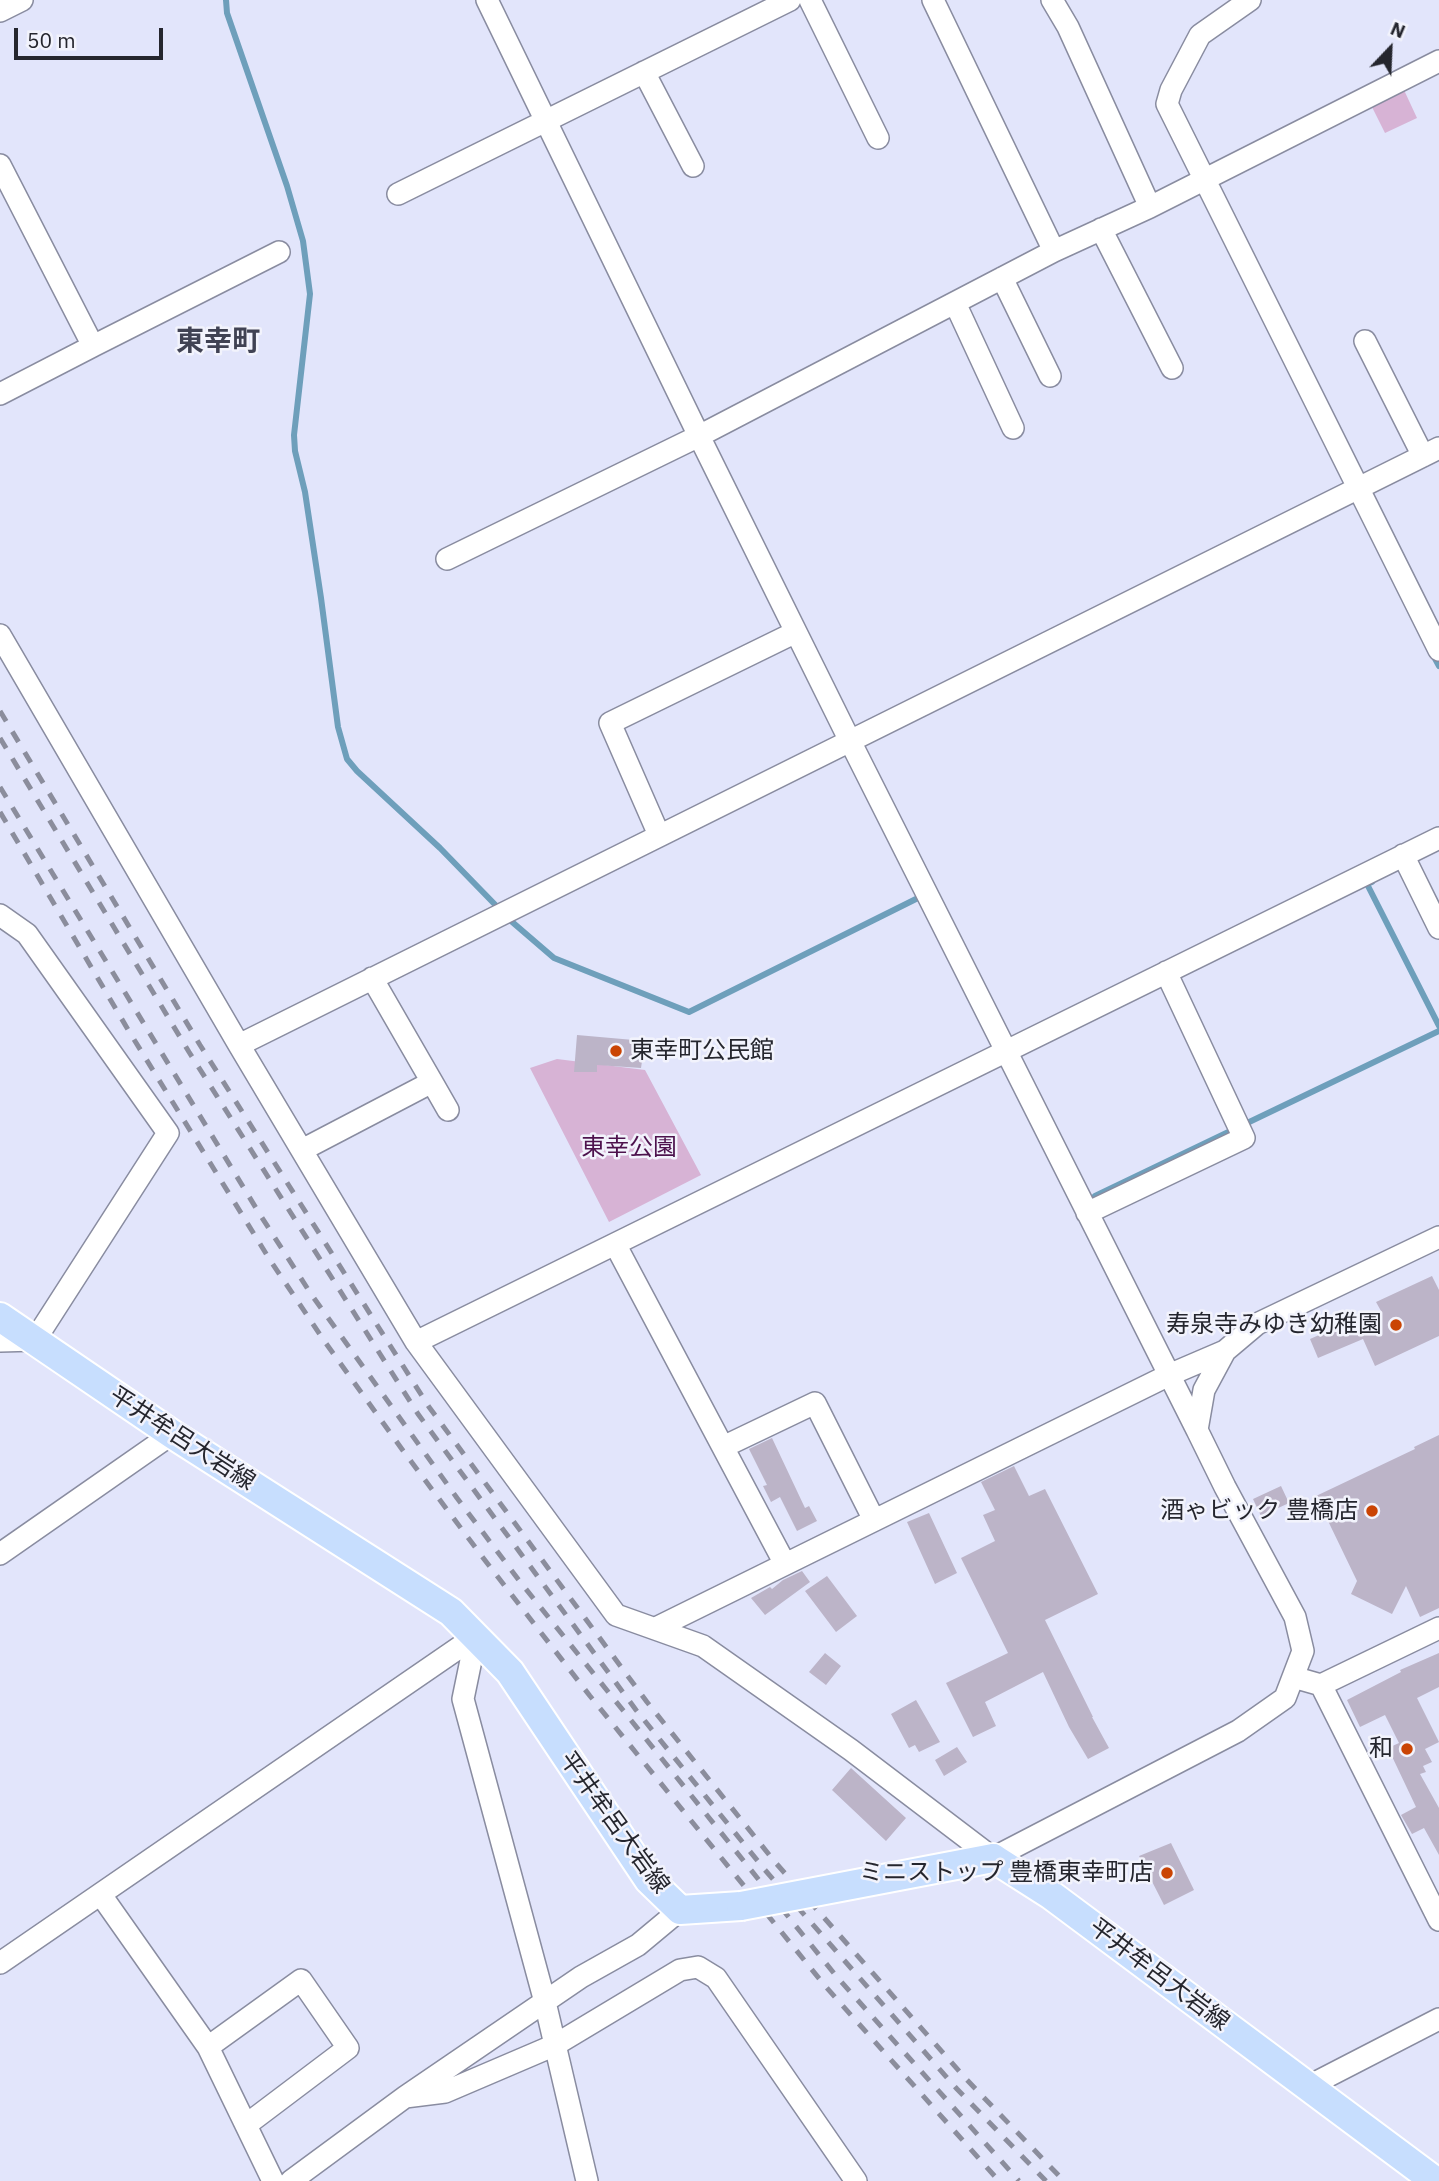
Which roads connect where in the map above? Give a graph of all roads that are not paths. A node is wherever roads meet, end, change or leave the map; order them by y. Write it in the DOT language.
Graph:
graph roads {
  1 [pos="22,0"];
  2 [pos="487,0"];
  3 [pos="790,0"];
  4 [pos="810,0"];
  5 [pos="933,0"];
  6 [pos="1052,0"];
  7 [pos="1250,0"];
  8 [pos="0,11"];
  9 [pos="1439,61"];
  10 [pos="644,72"];
  11 [pos="546,120"];
  12 [pos="878,138"];
  13 [pos="0,165"];
  14 [pos="694,166"];
  15 [pos="1206,178"];
  16 [pos="398,194"];
  17 [pos="1150,207"];
  18 [pos="1101,229"];
  19 [pos="1054,251"];
  20 [pos="279,252"];
  21 [pos="1003,278"];
  22 [pos="956,303"];
  23 [pos="1365,341"];
  24 [pos="93,346"];
  25 [pos="1172,368"];
  26 [pos="1050,376"];
  27 [pos="0,394"];
  28 [pos="1013,428"];
  29 [pos="699,436"];
  30 [pos="1431,452"];
  31 [pos="1358,489"];
  32 [pos="447,559"];
  33 [pos="796,632"];
  34 [pos="0,635"];
  35 [pos="1439,650"];
  36 [pos="850,741"];
  37 [pos="659,835"];
  38 [pos="1439,838"];
  39 [pos="1403,855"];
  40 [pos="0,915"];
  41 [pos="1439,928"];
  42 [pos="1166,972"];
  43 [pos="372,978"];
  44 [pos="239,1045"];
  45 [pos="1006,1051"];
  46 [pos="432,1082"];
  47 [pos="448,1110"];
  48 [pos="302,1150"];
  49 [pos="1087,1213"];
  50 [pos="1439,1237"];
  51 [pos="615,1244"];
  52 [pos="0,1317"];
  53 [pos="35,1340"];
  54 [pos="0,1341"];
  55 [pos="416,1342"];
  56 [pos="1224,1351"];
  57 [pos="1169,1375"];
  58 [pos="1197,1430"];
  59 [pos="172,1434"];
  60 [pos="723,1447"];
  61 [pos="874,1520"];
  62 [pos="0,1554"];
  63 [pos="785,1564"];
  64 [pos="656,1628"];
  65 [pos="1439,1629"];
  66 [pos="476,1636"];
  67 [pos="1293,1677"];
  68 [pos="1321,1685"];
  69 [pos="993,1858"];
  70 [pos="101,1895"];
  71 [pos="680,1910"];
  72 [pos="1439,1920"];
  73 [pos="4,1952"];
  74 [pos="545,2002"];
  75 [pos="1439,2019"];
  76 [pos="555,2045"];
  77 [pos="208,2047"];
  78 [pos="1309,2086"];
  79 [pos="405,2097"];
  80 [pos="246,2126"];
  81 [pos="274,2181"];
  82 [pos="291,2181"];
  83 [pos="587,2181"];
  84 [pos="856,2181"];
  85 [pos="1435,2181"];
  1 -- 8 [label="street"];
  2 -- 11 [label="street"];
  3 -- 10 [label="street"];
  4 -- 12 [label="street"];
  5 -- 19 [label="street"];
  6 -- 17 [label="street"];
  7 -- 15 [label="street"];
  9 -- 15 [label="street"];
  10 -- 11 [label="street"];
  10 -- 14 [label="street"];
  11 -- 16 [label="street"];
  11 -- 29 [label="street"];
  13 -- 24 [label="street"];
  15 -- 17 [label="street"];
  15 -- 31 [label="street"];
  17 -- 18 [label="street"];
  18 -- 19 [label="street"];
  18 -- 25 [label="street"];
  19 -- 21 [label="street"];
  20 -- 24 [label="street"];
  21 -- 22 [label="street"];
  21 -- 26 [label="street"];
  22 -- 28 [label="street"];
  22 -- 29 [label="street"];
  23 -- 30 [label="street"];
  24 -- 27 [label="street"];
  29 -- 32 [label="street"];
  29 -- 33 [label="street"];
  30 -- 31 [label="street"];
  31 -- 35 [label="street"];
  31 -- 36 [label="street"];
  33 -- 36 [label="street"];
  33 -- 37 [label="street"];
  34 -- 44 [label="street"];
  36 -- 37 [label="street"];
  36 -- 45 [label="street"];
  37 -- 43 [label="street"];
  38 -- 39 [label="street"];
  39 -- 41 [label="street"];
  39 -- 42 [label="street"];
  40 -- 53 [label="street"];
  42 -- 45 [label="street"];
  42 -- 49 [label="street"];
  43 -- 44 [label="street"];
  43 -- 46 [label="street"];
  44 -- 48 [label="street"];
  45 -- 49 [label="street"];
  45 -- 51 [label="street"];
  46 -- 47 [label="street"];
  46 -- 48 [label="street"];
  48 -- 55 [label="street"];
  49 -- 57 [label="street"];
  50 -- 56 [label="street"];
  51 -- 55 [label="street"];
  51 -- 60 [label="street"];
  52 -- 53 [label="main road, 平井牟呂大岩線"];
  53 -- 54 [label="street"];
  53 -- 59 [label="main road, 平井牟呂大岩線"];
  55 -- 64 [label="street"];
  56 -- 57 [label="street"];
  56 -- 58 [label="street"];
  57 -- 58 [label="street"];
  57 -- 61 [label="street"];
  58 -- 67 [label="street"];
  59 -- 62 [label="street"];
  59 -- 66 [label="main road, 平井牟呂大岩線"];
  60 -- 61 [label="street"];
  60 -- 63 [label="street"];
  61 -- 63 [label="street"];
  63 -- 64 [label="street"];
  64 -- 69 [label="street"];
  65 -- 68 [label="street"];
  66 -- 70 [label="street"];
  66 -- 71 [label="main road, 平井牟呂大岩線"];
  66 -- 74 [label="street"];
  67 -- 68 [label="street"];
  67 -- 69 [label="street"];
  68 -- 72 [label="street"];
  69 -- 71 [label="main road, 平井牟呂大岩線, bridge"];
  69 -- 78 [label="main road, 平井牟呂大岩線"];
  70 -- 73 [label="street"];
  70 -- 77 [label="street"];
  71 -- 74 [label="street"];
  74 -- 76 [label="street"];
  74 -- 79 [label="street"];
  75 -- 78 [label="street"];
  76 -- 79 [label="street"];
  76 -- 83 [label="street"];
  76 -- 84 [label="street"];
  77 -- 80 [label="street"];
  77 -- 80 [label="street"];
  78 -- 85 [label="main road, 平井牟呂大岩線"];
  79 -- 82 [label="street"];
  80 -- 81 [label="street"];
}
